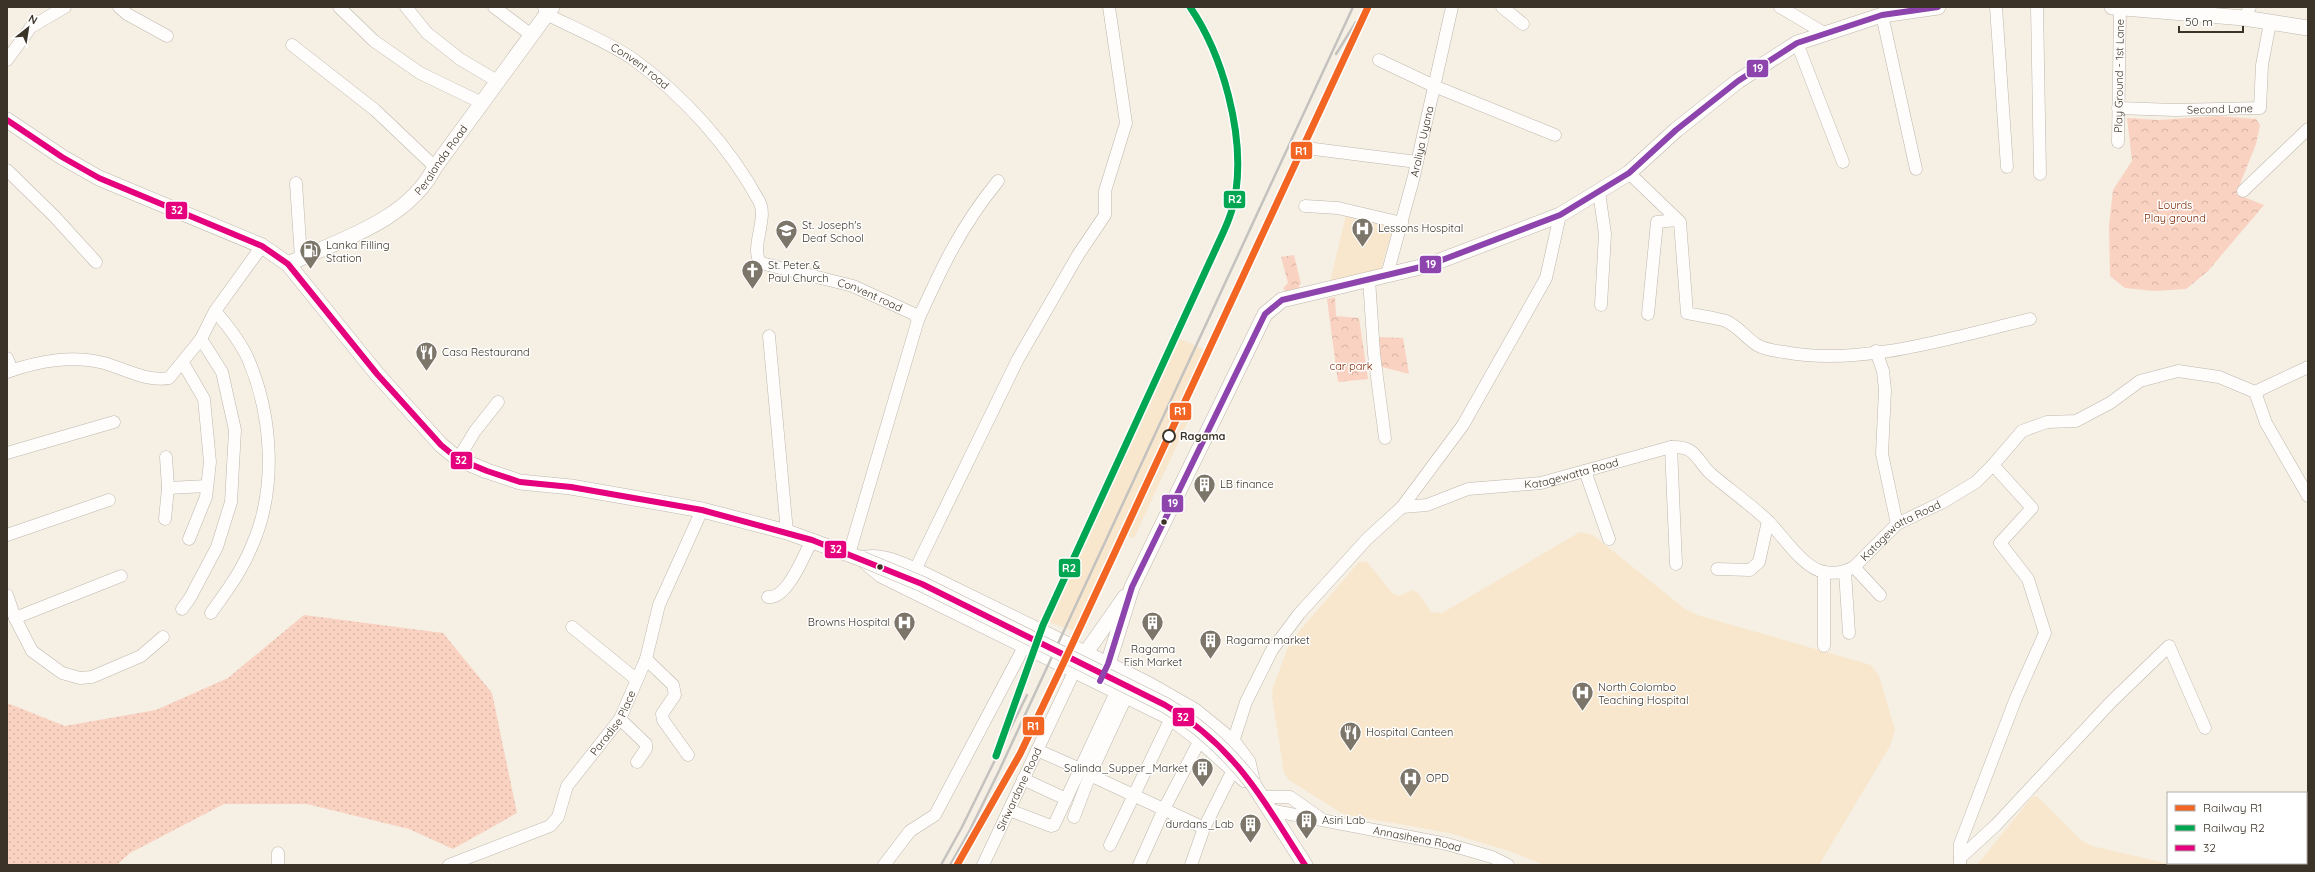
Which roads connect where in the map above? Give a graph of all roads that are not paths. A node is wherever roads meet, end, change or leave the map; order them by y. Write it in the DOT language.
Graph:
graph roads {
  1 [pos="65,7"];
  2 [pos="120,7"];
  3 [pos="339,7"];
  4 [pos="406,7"];
  5 [pos="494,7"];
  6 [pos="1109,7"];
  7 [pos="1452,7"];
  8 [pos="1502,7"];
  9 [pos="1780,7"];
  10 [pos="1938,7"];
  11 [pos="1996,7"];
  12 [pos="2037,7"];
  13 [pos="1912,8"];
  14 [pos="2116,8"];
  15 [pos="548,9"];
  16 [pos="2247,13"];
  17 [pos="1882,15"];
  18 [pos="2270,23"];
  19 [pos="1523,24"];
  20 [pos="2308,28"];
  21 [pos="1824,33"];
  22 [pos="530,34"];
  23 [pos="167,36"];
  24 [pos="1798,43"];
  25 [pos="292,45"];
  26 [pos="7,60"];
  27 [pos="1379,60"];
  28 [pos="497,81"];
  29 [pos="1434,86"];
  30 [pos="482,103"];
  31 [pos="2118,108"];
  32 [pos="9,124"];
  33 [pos="2308,129"];
  34 [pos="1555,135"];
  35 [pos="2118,142"];
  36 [pos="1314,149"];
  37 [pos="1418,162"];
  38 [pos="1843,162"];
  39 [pos="435,167"];
  40 [pos="2007,167"];
  41 [pos="1916,169"];
  42 [pos="7,170"];
  43 [pos="1630,173"];
  44 [pos="2040,174"];
  45 [pos="998,181"];
  46 [pos="296,183"];
  47 [pos="2243,191"];
  48 [pos="1599,192"];
  49 [pos="1305,206"];
  50 [pos="1560,215"];
  51 [pos="1677,220"];
  52 [pos="1402,223"];
  53 [pos="262,246"];
  54 [pos="294,261"];
  55 [pos="96,262"];
  56 [pos="1387,275"];
  57 [pos="1369,279"];
  58 [pos="1601,305"];
  59 [pos="215,311"];
  60 [pos="1648,314"];
  61 [pos="2030,319"];
  62 [pos="918,320"];
  63 [pos="769,336"];
  64 [pos="201,339"];
  65 [pos="1876,352"];
  66 [pos="7,358"];
  67 [pos="183,363"];
  68 [pos="2308,367"];
  69 [pos="10,371"];
  70 [pos="2255,392"];
  71 [pos="498,402"];
  72 [pos="114,422"];
  73 [pos="1385,438"];
  74 [pos="1671,447"];
  75 [pos="7,453"];
  76 [pos="166,457"];
  77 [pos="458,459"];
  78 [pos="1993,465"];
  79 [pos="1585,471"];
  80 [pos="207,486"];
  81 [pos="168,488"];
  82 [pos="2308,496"];
  83 [pos="109,500"];
  84 [pos="1402,506"];
  85 [pos="702,510"];
  86 [pos="165,519"];
  87 [pos="1768,521"];
  88 [pos="1897,524"];
  89 [pos="787,532"];
  90 [pos="7,535"];
  91 [pos="1609,538"];
  92 [pos="189,539"];
  93 [pos="812,540"];
  94 [pos="855,556"];
  95 [pos="1676,564"];
  96 [pos="1717,569"];
  97 [pos="1849,569"];
  98 [pos="915,570"];
  99 [pos="1824,572"];
  100 [pos="121,576"];
  101 [pos="1132,587"];
  102 [pos="7,595"];
  103 [pos="1880,595"];
  104 [pos="768,597"];
  105 [pos="182,609"];
  106 [pos="211,613"];
  107 [pos="15,618"];
  108 [pos="572,627"];
  109 [pos="1849,634"];
  110 [pos="163,637"];
  111 [pos="1025,645"];
  112 [pos="1824,646"];
  113 [pos="1084,653"];
  114 [pos="646,659"];
  115 [pos="1108,664"];
  116 [pos="1075,670"];
  117 [pos="637,680"];
  118 [pos="1100,681"];
  119 [pos="1122,693"];
  120 [pos="1171,718"];
  121 [pos="620,719"];
  122 [pos="2205,728"];
  123 [pos="1200,740"];
  124 [pos="1232,742"];
  125 [pos="1037,750"];
  126 [pos="688,755"];
  127 [pos="637,762"];
  128 [pos="1233,770"];
  129 [pos="1085,772"];
  130 [pos="1023,779"];
  131 [pos="1253,784"];
  132 [pos="1134,795"];
  133 [pos="1066,799"];
  134 [pos="1266,803"];
  135 [pos="1164,809"];
  136 [pos="1009,810"];
  137 [pos="1074,817"];
  138 [pos="1324,821"];
  139 [pos="1204,828"];
  140 [pos="1110,845"];
  141 [pos="1960,861"];
  142 [pos="449,865"];
  143 [pos="884,865"];
  144 [pos="983,865"];
  145 [pos="1139,865"];
  146 [pos="1192,865"];
  147 [pos="1305,865"];
  148 [pos="1508,865"];
  1 -- 26 [label="street"];
  2 -- 23 [label="street"];
  3 -- 30 [label="street"];
  4 -- 28 [label="street"];
  5 -- 22 [label="street"];
  6 -- 98 [label="street"];
  7 -- 29 [label="street, Araliya Uyana"];
  8 -- 19 [label="street"];
  9 -- 21 [label="street"];
  10 -- 13 [label="main road"];
  11 -- 40 [label="street"];
  12 -- 44 [label="street"];
  13 -- 17 [label="main road"];
  14 -- 16 [label="main road"];
  14 -- 31 [label="street, Play Ground - 1st Lane"];
  15 -- 22 [label="main road, Peralanda Road"];
  15 -- 62 [label="street, Convent road"];
  16 -- 18 [label="main road"];
  17 -- 21 [label="main road"];
  17 -- 41 [label="street"];
  18 -- 20 [label="main road"];
  18 -- 31 [label="street, Second Lane"];
  21 -- 24 [label="main road"];
  22 -- 28 [label="main road, Peralanda Road"];
  24 -- 38 [label="street"];
  24 -- 43 [label="main road"];
  25 -- 39 [label="street"];
  27 -- 29 [label="street"];
  28 -- 30 [label="main road, Peralanda Road"];
  29 -- 34 [label="street"];
  29 -- 37 [label="street, Araliya Uyana"];
  30 -- 39 [label="main road, Peralanda Road"];
  31 -- 35 [label="street, Play Ground - 1st Lane"];
  32 -- 53 [label="main road"];
  33 -- 47 [label="street"];
  36 -- 37 [label="street"];
  37 -- 52 [label="street, Araliya Uyana"];
  39 -- 54 [label="main road, Peralanda Road"];
  42 -- 55 [label="street"];
  43 -- 48 [label="main road"];
  43 -- 51 [label="street"];
  45 -- 62 [label="street"];
  46 -- 54 [label="street"];
  48 -- 50 [label="main road"];
  48 -- 58 [label="street"];
  49 -- 52 [label="street"];
  50 -- 56 [label="main road"];
  50 -- 84 [label="street"];
  51 -- 60 [label="street"];
  51 -- 65 [label="street"];
  52 -- 56 [label="street, Araliya Uyana"];
  53 -- 54 [label="main road"];
  53 -- 59 [label="street"];
  54 -- 77 [label="main road"];
  56 -- 57 [label="main road"];
  57 -- 73 [label="street"];
  57 -- 101 [label="main road"];
  59 -- 64 [label="street"];
  59 -- 106 [label="street"];
  61 -- 65 [label="street"];
  62 -- 94 [label="street"];
  63 -- 89 [label="street"];
  64 -- 67 [label="street"];
  64 -- 105 [label="street"];
  65 -- 88 [label="street"];
  66 -- 69 [label="street"];
  67 -- 69 [label="street"];
  67 -- 80 [label="street"];
  68 -- 70 [label="street"];
  70 -- 78 [label="street, Katagewatta Road"];
  70 -- 82 [label="street"];
  71 -- 77 [label="street"];
  72 -- 75 [label="street"];
  74 -- 79 [label="street, Katagewatta Road"];
  74 -- 87 [label="street, Katagewatta Road"];
  74 -- 95 [label="street"];
  76 -- 81 [label="street"];
  77 -- 85 [label="main road"];
  78 -- 88 [label="street, Katagewatta Road"];
  78 -- 141 [label="street"];
  79 -- 84 [label="street, Katagewatta Road"];
  79 -- 91 [label="street"];
  80 -- 81 [label="street"];
  80 -- 92 [label="street"];
  81 -- 86 [label="street"];
  83 -- 90 [label="street"];
  84 -- 124 [label="street"];
  85 -- 89 [label="main road"];
  85 -- 114 [label="street, Paradise Place"];
  87 -- 96 [label="street"];
  87 -- 99 [label="street, Katagewatta Road"];
  88 -- 97 [label="street, Katagewatta Road"];
  89 -- 93 [label="main road"];
  93 -- 94 [label="main road"];
  93 -- 104 [label="street"];
  94 -- 98 [label="main road"];
  94 -- 111 [label="main road"];
  94 -- 131 [label="main road, bridge"];
  97 -- 99 [label="street, Katagewatta Road"];
  97 -- 103 [label="street"];
  97 -- 109 [label="street"];
  98 -- 113 [label="main road"];
  99 -- 112 [label="street"];
  100 -- 107 [label="street"];
  101 -- 113 [label="main road"];
  101 -- 115 [label="main road"];
  102 -- 107 [label="street"];
  107 -- 110 [label="street"];
  108 -- 117 [label="street"];
  111 -- 116 [label="main road"];
  111 -- 143 [label="street"];
  113 -- 115 [label="main road"];
  113 -- 116 [label="main road"];
  114 -- 117 [label="street, Paradise Place"];
  114 -- 126 [label="street"];
  115 -- 118 [label="main road"];
  115 -- 124 [label="main road"];
  116 -- 118 [label="main road"];
  116 -- 125 [label="street, Siriwardane Road"];
  117 -- 121 [label="street, Paradise Place"];
  118 -- 119 [label="main road"];
  119 -- 120 [label="main road"];
  119 -- 129 [label="street"];
  120 -- 123 [label="main road"];
  120 -- 132 [label="street"];
  121 -- 127 [label="street"];
  121 -- 142 [label="street, Paradise Place"];
  122 -- 141 [label="street"];
  123 -- 128 [label="main road"];
  123 -- 135 [label="street"];
  124 -- 131 [label="main road"];
  125 -- 129 [label="street"];
  125 -- 130 [label="street, Siriwardane Road"];
  128 -- 131 [label="main road"];
  128 -- 139 [label="street"];
  129 -- 132 [label="street"];
  129 -- 133 [label="street"];
  129 -- 137 [label="street"];
  130 -- 133 [label="street"];
  130 -- 136 [label="street, Siriwardane Road"];
  131 -- 134 [label="main road"];
  132 -- 135 [label="street"];
  132 -- 140 [label="street"];
  133 -- 136 [label="street"];
  134 -- 138 [label="street, Annasihena Road"];
  134 -- 138 [label="street, Annasihena Road"];
  134 -- 147 [label="main road"];
  135 -- 139 [label="street"];
  135 -- 145 [label="street"];
  136 -- 144 [label="street, Siriwardane Road"];
  138 -- 148 [label="street, Annasihena Road"];
  139 -- 146 [label="street"];
}
